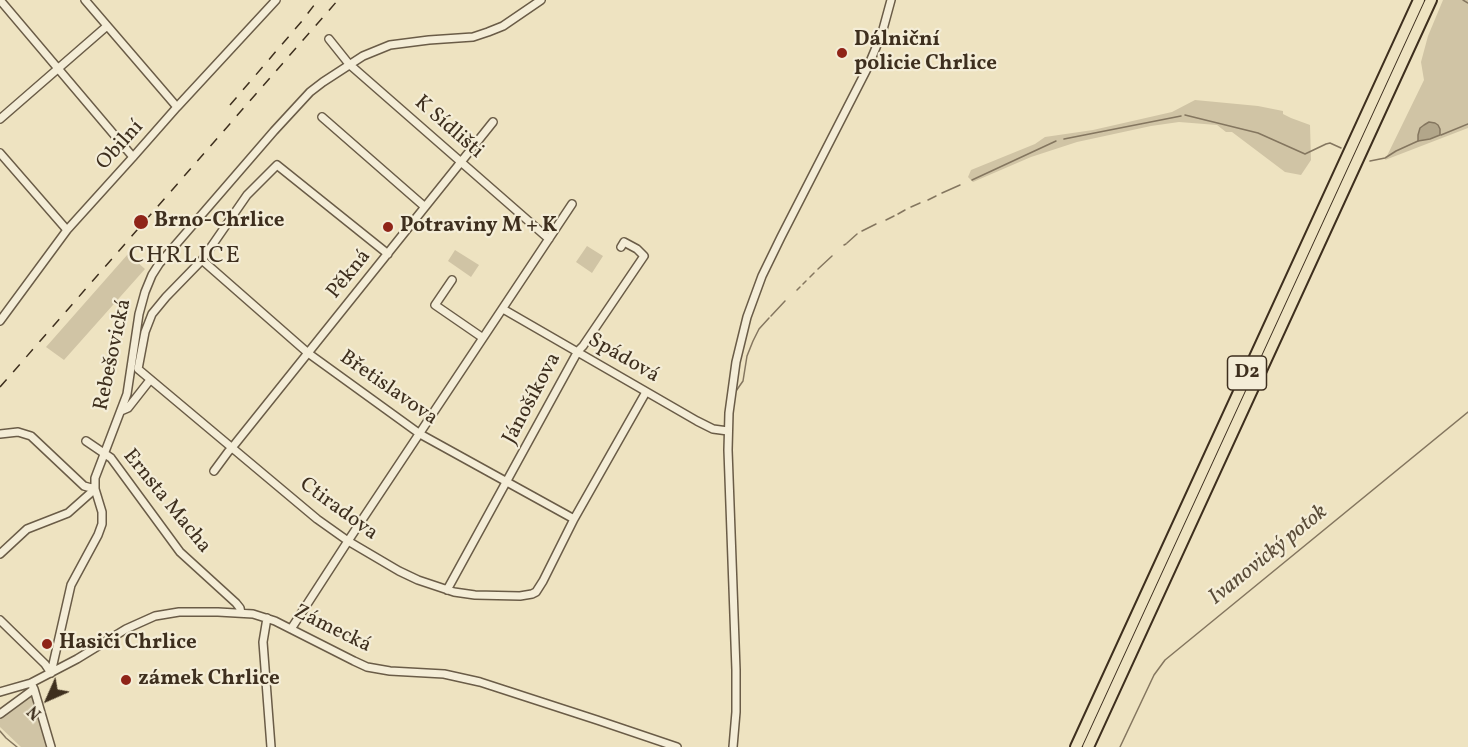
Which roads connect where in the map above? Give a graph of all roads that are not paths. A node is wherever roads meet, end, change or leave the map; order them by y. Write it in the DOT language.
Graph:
graph roads {
  1 [pos="0,0"];
  2 [pos="85,0"];
  3 [pos="276,0"];
  4 [pos="541,0"];
  5 [pos="891,0"];
  6 [pos="1419,0"];
  7 [pos="1431,0"];
  8 [pos="107,26"];
  9 [pos="329,39"];
  10 [pos="349,64"];
  11 [pos="58,69"];
  12 [pos="177,107"];
  13 [pos="322,117"];
  14 [pos="0,119"];
  15 [pos="493,122"];
  16 [pos="0,153"];
  17 [pos="134,157"];
  18 [pos="461,162"];
  19 [pos="572,204"];
  20 [pos="425,207"];
  21 [pos="67,230"];
  22 [pos="549,239"];
  23 [pos="621,247"];
  24 [pos="388,254"];
  25 [pos="202,260"];
  26 [pos="452,280"];
  27 [pos="503,309"];
  28 [pos="0,321"];
  29 [pos="483,338"];
  30 [pos="578,351"];
  31 [pos="308,353"];
  32 [pos="150,380"];
  33 [pos="646,392"];
  34 [pos="121,411"];
  35 [pos="728,431"];
  36 [pos="0,434"];
  37 [pos="420,434"];
  38 [pos="86,441"];
  39 [pos="232,448"];
  40 [pos="105,454"];
  41 [pos="214,471"];
  42 [pos="507,482"];
  43 [pos="95,489"];
  44 [pos="574,519"];
  45 [pos="348,541"];
  46 [pos="0,554"];
  47 [pos="447,590"];
  48 [pos="241,614"];
  49 [pos="267,618"];
  50 [pos="0,620"];
  51 [pos="291,629"];
  52 [pos="51,673"];
  53 [pos="33,686"];
  54 [pos="0,692"];
  55 [pos="0,714"];
  56 [pos="675,746"];
  57 [pos="51,747"];
  58 [pos="271,747"];
  59 [pos="733,747"];
  60 [pos="1076,747"];
  61 [pos="1088,747"];
  1 -- 11 [label="street"];
  2 -- 8 [label="street"];
  3 -- 12 [label="street, Obilní"];
  4 -- 10 [label="street, Rebešovická"];
  5 -- 35 [label="street"];
  6 -- 60 [label="highway, D2"];
  7 -- 61 [label="highway, D2"];
  8 -- 11 [label="street"];
  8 -- 12 [label="street"];
  9 -- 10 [label="street, K Sídlišti"];
  10 -- 18 [label="street, K Sídlišti"];
  10 -- 34 [label="street, Rebešovická"];
  11 -- 14 [label="street"];
  11 -- 17 [label="street"];
  12 -- 17 [label="street, Obilní"];
  13 -- 20 [label="street"];
  15 -- 18 [label="street, Pěkná"];
  16 -- 21 [label="street"];
  17 -- 21 [label="street, Obilní"];
  18 -- 20 [label="street, Pěkná"];
  18 -- 22 [label="street, K Sídlišti"];
  19 -- 22 [label="street"];
  20 -- 24 [label="street, Pěkná"];
  21 -- 28 [label="street, Obilní"];
  22 -- 27 [label="street"];
  23 -- 30 [label="street, Jánošíkova"];
  24 -- 25 [label="street"];
  24 -- 31 [label="street, Pěkná"];
  25 -- 31 [label="street, Břetislavova"];
  25 -- 32 [label="street"];
  26 -- 29 [label="street"];
  27 -- 29 [label="street"];
  27 -- 30 [label="street, Spádová"];
  29 -- 37 [label="street"];
  30 -- 33 [label="street, Spádová"];
  30 -- 42 [label="street, Jánošíkova"];
  31 -- 37 [label="street, Břetislavova"];
  31 -- 39 [label="street, Pěkná"];
  32 -- 34 [label="street"];
  32 -- 39 [label="street, Ctiradova"];
  33 -- 35 [label="street, Spádová"];
  33 -- 44 [label="street"];
  34 -- 40 [label="street, Rebešovická"];
  35 -- 59 [label="street"];
  36 -- 43 [label="street"];
  37 -- 42 [label="street, Břetislavova"];
  37 -- 45 [label="street"];
  38 -- 40 [label="street, Ernsta Macha"];
  39 -- 41 [label="street, Pěkná"];
  39 -- 45 [label="street, Ctiradova"];
  40 -- 43 [label="street, Rebešovická"];
  40 -- 48 [label="street, Ernsta Macha"];
  42 -- 44 [label="street, Břetislavova"];
  42 -- 47 [label="street, Jánošíkova"];
  43 -- 46 [label="street"];
  43 -- 52 [label="street, Rebešovická"];
  44 -- 47 [label="street, Ctiradova"];
  45 -- 47 [label="street, Ctiradova"];
  45 -- 51 [label="street"];
  48 -- 49 [label="street, Zámecká"];
  48 -- 52 [label="street, Zámecká"];
  49 -- 51 [label="street, Zámecká"];
  49 -- 58 [label="street"];
  50 -- 52 [label="street"];
  51 -- 56 [label="street, Zámecká"];
  52 -- 53 [label="street, Zámecká"];
  53 -- 54 [label="street"];
  53 -- 55 [label="street"];
  53 -- 57 [label="street"];
}
